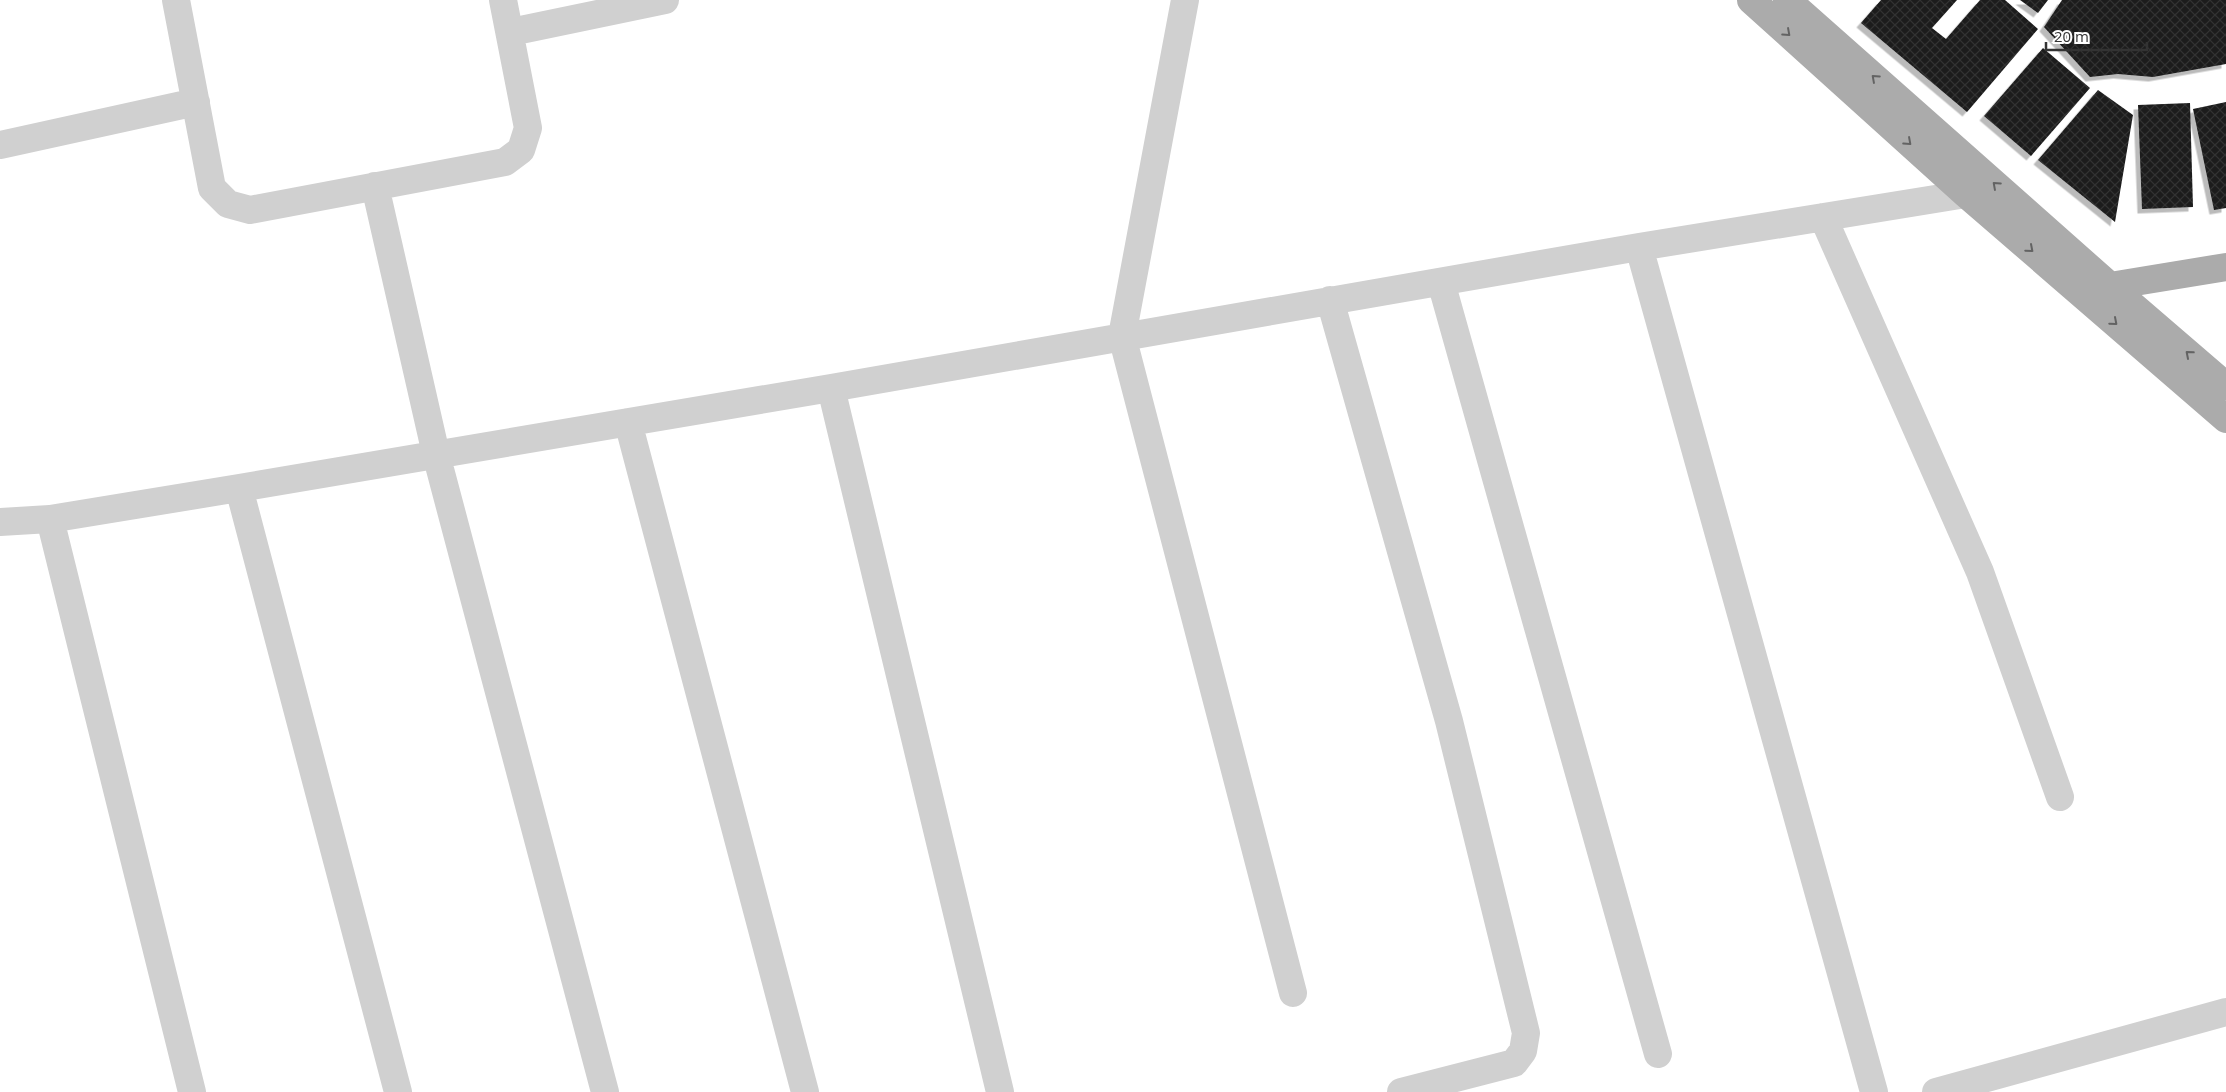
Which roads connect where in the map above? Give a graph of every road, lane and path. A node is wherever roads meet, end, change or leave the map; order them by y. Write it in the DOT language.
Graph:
graph roads {
  1 [pos="176,0"];
  2 [pos="503,0"];
  3 [pos="665,0"];
  4 [pos="1185,0"];
  5 [pos="1751,0"];
  6 [pos="1787,0"];
  7 [pos="511,32"];
  8 [pos="196,102"];
  9 [pos="0,145"];
  10 [pos="375,186"];
  11 [pos="1966,194"];
  12 [pos="1823,217"];
  13 [pos="1639,247"];
  14 [pos="2226,267"];
  15 [pos="1442,282"];
  16 [pos="2111,287"];
  17 [pos="2077,290"];
  18 [pos="1330,300"];
  19 [pos="1122,336"];
  20 [pos="2226,386"];
  21 [pos="831,388"];
  22 [pos="2226,419"];
  23 [pos="628,422"];
  24 [pos="436,454"];
  25 [pos="239,488"];
  26 [pos="50,519"];
  27 [pos="0,522"];
  28 [pos="2060,797"];
  29 [pos="1293,993"];
  30 [pos="2226,1012"];
  31 [pos="1658,1054"];
  32 [pos="192,1092"];
  33 [pos="398,1092"];
  34 [pos="604,1092"];
  35 [pos="805,1092"];
  36 [pos="1000,1092"];
  37 [pos="1401,1092"];
  38 [pos="1874,1092"];
  39 [pos="1936,1092"];
  1 -- 8 [label="street"];
  2 -- 7 [label="street"];
  3 -- 7 [label="street"];
  4 -- 19 [label="street"];
  5 -- 11 [label="main road, one-way"];
  16 -- 6 [label="main road, one-way"];
  7 -- 10 [label="street"];
  8 -- 9 [label="street"];
  8 -- 10 [label="street"];
  10 -- 24 [label="street"];
  11 -- 12 [label="street"];
  11 -- 17 [label="main road, one-way"];
  12 -- 13 [label="street"];
  12 -- 28 [label="street"];
  13 -- 15 [label="street"];
  13 -- 38 [label="street"];
  14 -- 16 [label="main road"];
  15 -- 18 [label="street"];
  15 -- 31 [label="street"];
  16 -- 17 [label="main road"];
  20 -- 16 [label="main road, one-way"];
  17 -- 22 [label="main road, one-way"];
  18 -- 19 [label="street"];
  18 -- 37 [label="street"];
  19 -- 21 [label="street"];
  19 -- 29 [label="street"];
  21 -- 23 [label="street"];
  21 -- 36 [label="street"];
  23 -- 24 [label="street"];
  23 -- 35 [label="street"];
  24 -- 25 [label="street"];
  24 -- 34 [label="street"];
  25 -- 26 [label="street"];
  25 -- 33 [label="street"];
  26 -- 27 [label="street"];
  26 -- 32 [label="street"];
  30 -- 39 [label="street"];
}
